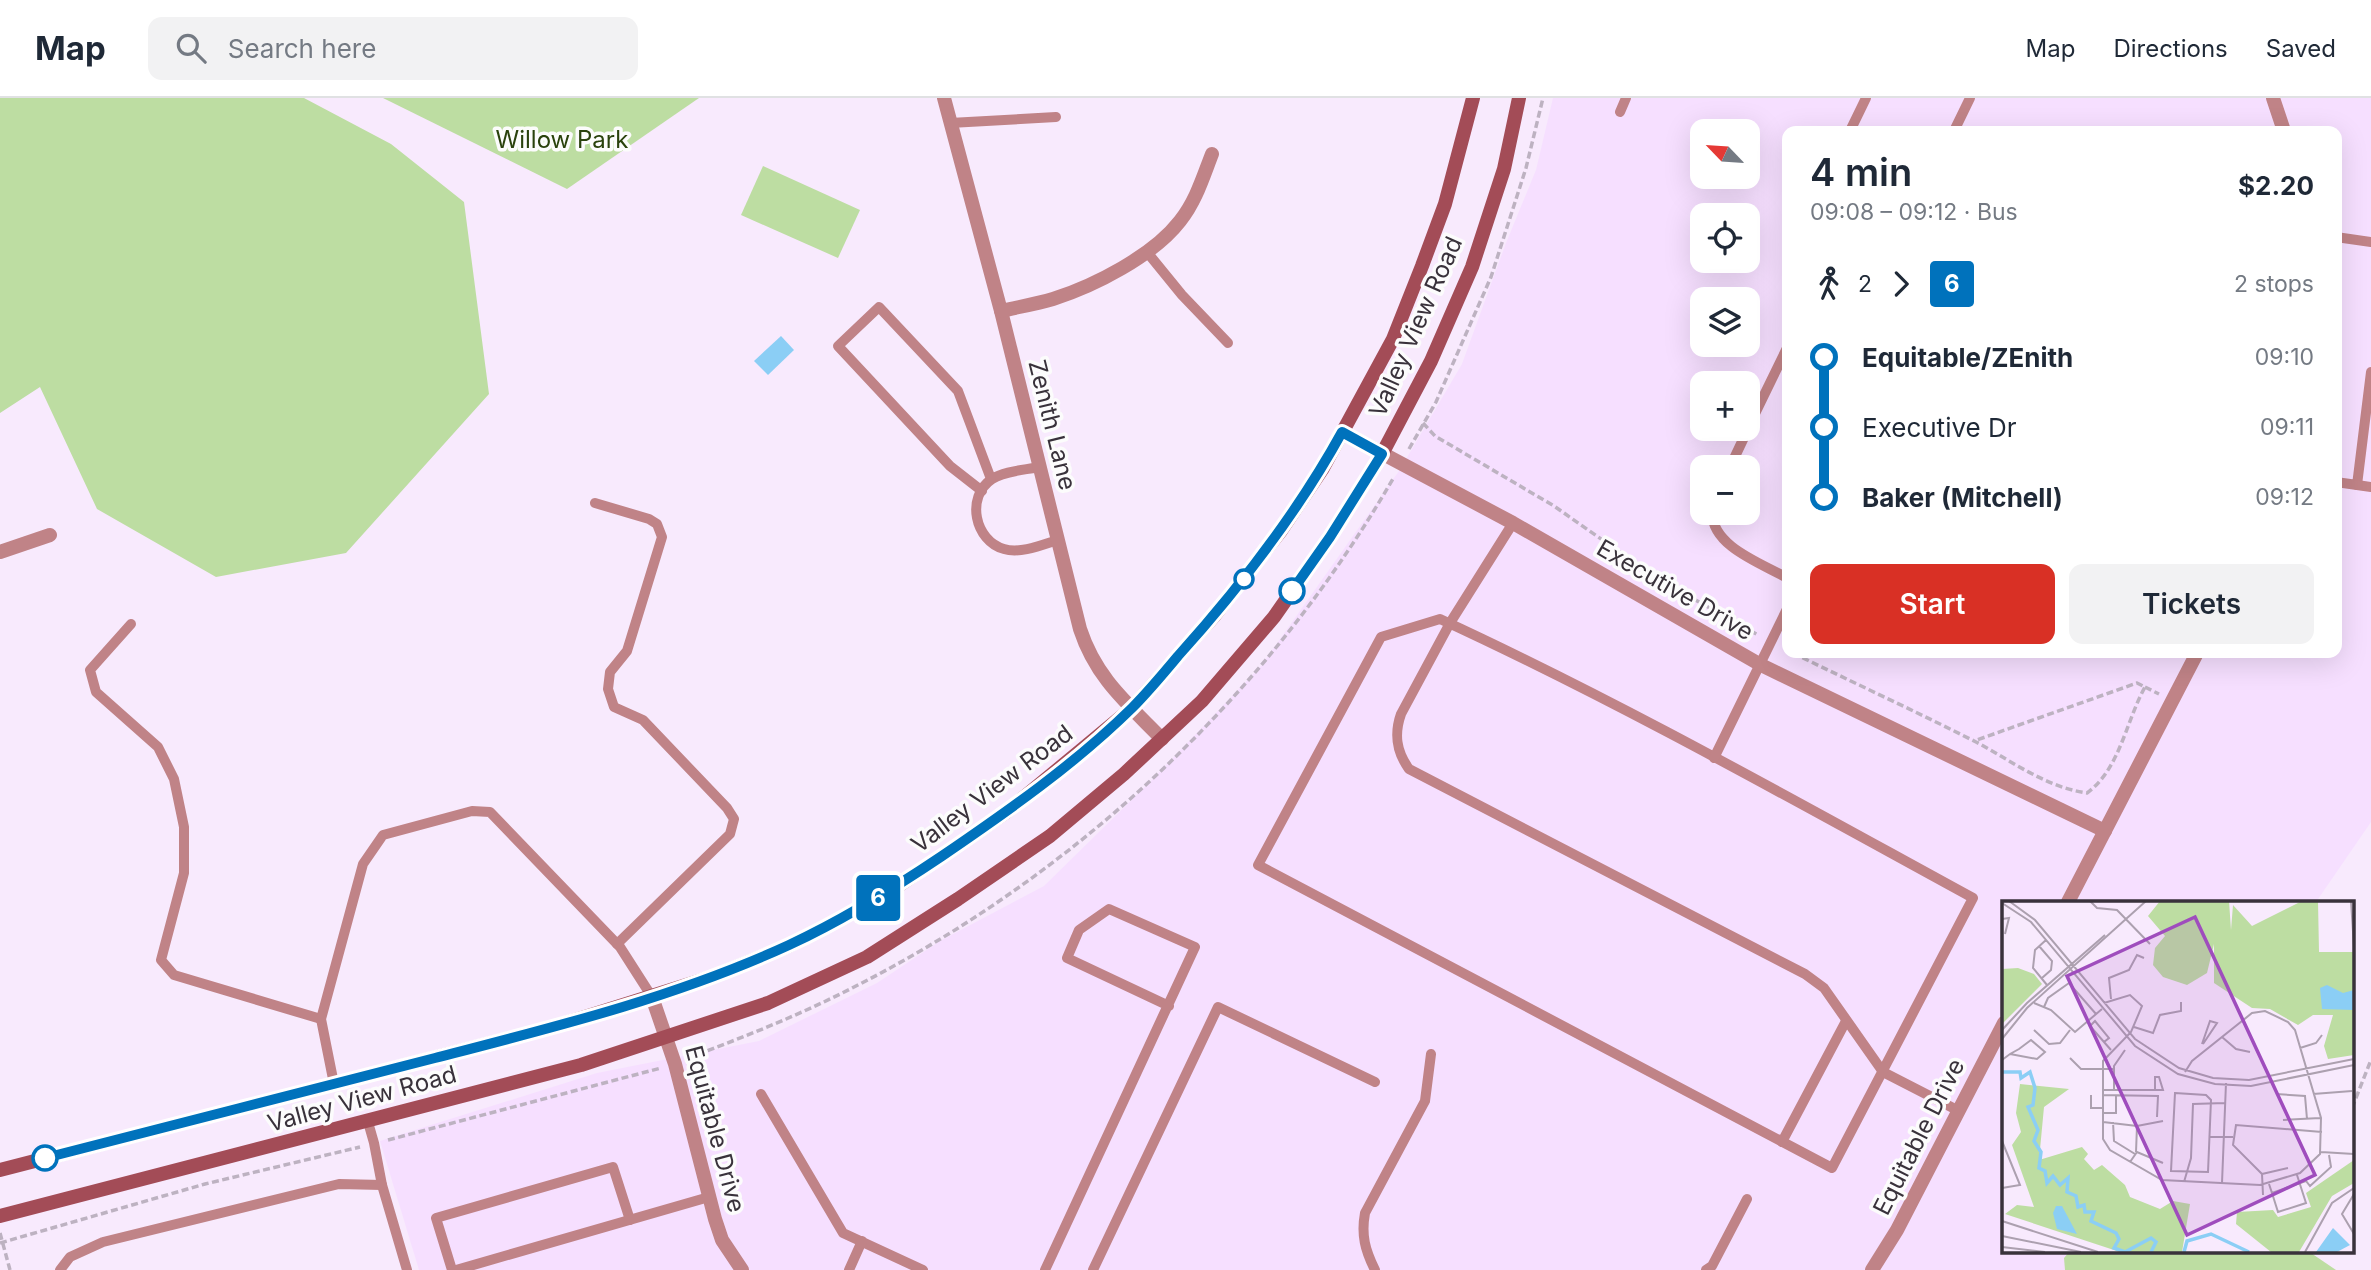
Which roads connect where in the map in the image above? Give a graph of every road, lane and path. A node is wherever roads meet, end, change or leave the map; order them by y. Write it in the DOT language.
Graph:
graph roads {
  1 [pos="944,98"];
  2 [pos="1473,98"];
  3 [pos="1519,98"];
  4 [pos="1543,98"];
  5 [pos="1626,98"];
  6 [pos="1866,98"];
  7 [pos="1970,98"];
  8 [pos="2273,98"];
  9 [pos="1620,112"];
  10 [pos="1056,117"];
  11 [pos="950,122"];
  12 [pos="1852,126"];
  13 [pos="1956,126"];
  14 [pos="2282,126"];
  15 [pos="1212,154"];
  16 [pos="2342,238"];
  17 [pos="2371,242"];
  18 [pos="1147,252"];
  19 [pos="1001,311"];
  20 [pos="1228,343"];
  21 [pos="1782,358"];
  22 [pos="2371,372"];
  23 [pos="1760,403"];
  24 [pos="1423,423"];
  25 [pos="1342,432"];
  26 [pos="1382,454"];
  27 [pos="1401,465"];
  28 [pos="1040,467"];
  29 [pos="991,480"];
  30 [pos="2342,483"];
  31 [pos="2357,485"];
  32 [pos="2371,487"];
  33 [pos="982,491"];
  34 [pos="594,503"];
  35 [pos="1513,523"];
  36 [pos="1714,525"];
  37 [pos="50,535"];
  38 [pos="1058,540"];
  39 [pos="0,552"];
  40 [pos="1782,575"];
  41 [pos="1782,619"];
  42 [pos="1450,623"];
  43 [pos="131,624"];
  44 [pos="1771,642"];
  45 [pos="1803,658"];
  46 [pos="2194,658"];
  47 [pos="1760,664"];
  48 [pos="1132,708"];
  49 [pos="1162,739"];
  50 [pos="1973,741"];
  51 [pos="1714,758"];
  52 [pos="2105,831"];
  53 [pos="2069,901"];
  54 [pos="617,944"];
  55 [pos="652,997"];
  56 [pos="1169,1006"];
  57 [pos="321,1019"];
  58 [pos="1846,1021"];
  59 [pos="2002,1027"];
  60 [pos="666,1038"];
  61 [pos="1431,1054"];
  62 [pos="2371,1060"];
  63 [pos="675,1064"];
  64 [pos="1883,1072"];
  65 [pos="1375,1082"];
  66 [pos="334,1084"];
  67 [pos="761,1094"];
  68 [pos="2354,1103"];
  69 [pos="1957,1111"];
  70 [pos="368,1122"];
  71 [pos="1782,1142"];
  72 [pos="374,1143"];
  73 [pos="0,1170"];
  74 [pos="382,1185"];
  75 [pos="709,1197"];
  76 [pos="1747,1199"];
  77 [pos="0,1216"];
  78 [pos="629,1220"];
  79 [pos="0,1233"];
  80 [pos="862,1241"];
  81 [pos="1,1243"];
  82 [pos="10,1270"];
  83 [pos="60,1270"];
  84 [pos="407,1270"];
  85 [pos="454,1270"];
  86 [pos="742,1270"];
  87 [pos="849,1270"];
  88 [pos="923,1270"];
  89 [pos="1045,1270"];
  90 [pos="1093,1270"];
  91 [pos="1375,1270"];
  92 [pos="1706,1270"];
  93 [pos="1871,1270"];
  1 -- 11 [label="street, Zenith Lane"];
  2 -- 25 [label="main road, Valley View Road"];
  3 -- 26 [label="main road, Valley View Road"];
  4 -- 24 [label="path"];
  5 -- 9 [label="lane"];
  6 -- 12 [label="lane"];
  7 -- 13 [label="lane"];
  8 -- 14 [label="street"];
  10 -- 11 [label="lane"];
  11 -- 19 [label="street, Zenith Lane"];
  15 -- 18 [label="street"];
  16 -- 17 [label="lane"];
  18 -- 19 [label="street"];
  18 -- 20 [label="lane"];
  19 -- 28 [label="street, Zenith Lane"];
  21 -- 23 [label="lane"];
  22 -- 31 [label="lane"];
  24 -- 27 [label="path"];
  24 -- 44 [label="path"];
  25 -- 26 [label="street, Executive Drive"];
  25 -- 48 [label="main road, Valley View Road"];
  26 -- 27 [label="street, Executive Drive"];
  26 -- 49 [label="main road, Valley View Road"];
  27 -- 35 [label="street, Executive Drive"];
  27 -- 63 [label="path"];
  28 -- 29 [label="lane"];
  28 -- 38 [label="street, Zenith Lane"];
  29 -- 33 [label="lane"];
  29 -- 33 [label="lane"];
  30 -- 31 [label="lane"];
  31 -- 32 [label="lane"];
  33 -- 38 [label="lane"];
  34 -- 54 [label="lane"];
  35 -- 42 [label="lane"];
  35 -- 47 [label="street, Executive Drive"];
  36 -- 40 [label="lane"];
  37 -- 39 [label="street"];
  38 -- 48 [label="street, Zenith Lane"];
  41 -- 44 [label="lane"];
  42 -- 51 [label="lane"];
  42 -- 58 [label="lane"];
  42 -- 71 [label="lane"];
  43 -- 57 [label="lane"];
  44 -- 47 [label="lane"];
  45 -- 50 [label="path"];
  46 -- 52 [label="street"];
  47 -- 51 [label="lane"];
  47 -- 52 [label="street, Executive Drive"];
  48 -- 49 [label="street, Zenith Lane"];
  48 -- 55 [label="main road, Valley View Road"];
  49 -- 60 [label="main road, Valley View Road"];
  50 -- 50 [label="path"];
  51 -- 64 [label="lane"];
  52 -- 53 [label="street"];
  54 -- 55 [label="lane"];
  54 -- 57 [label="lane"];
  55 -- 60 [label="street, Equitable Drive"];
  55 -- 66 [label="main road, Valley View Road"];
  56 -- 56 [label="lane"];
  56 -- 89 [label="lane"];
  57 -- 66 [label="lane"];
  58 -- 64 [label="lane"];
  58 -- 71 [label="lane"];
  59 -- 69 [label="street, Equitable Drive"];
  60 -- 63 [label="street, Equitable Drive"];
  60 -- 70 [label="main road, Valley View Road"];
  61 -- 91 [label="lane"];
  62 -- 68 [label="path"];
  63 -- 72 [label="path"];
  63 -- 75 [label="street, Equitable Drive"];
  64 -- 69 [label="lane"];
  64 -- 71 [label="lane"];
  65 -- 90 [label="lane"];
  66 -- 73 [label="main road, Valley View Road"];
  67 -- 80 [label="lane"];
  69 -- 93 [label="street, Equitable Drive"];
  70 -- 72 [label="lane"];
  70 -- 77 [label="main road, Valley View Road"];
  72 -- 74 [label="lane"];
  72 -- 81 [label="path"];
  74 -- 83 [label="lane"];
  74 -- 84 [label="lane"];
  75 -- 78 [label="lane"];
  75 -- 86 [label="street, Equitable Drive"];
  76 -- 92 [label="lane"];
  78 -- 85 [label="lane"];
  78 -- 85 [label="lane"];
  79 -- 81 [label="path"];
  80 -- 87 [label="lane"];
  80 -- 88 [label="lane"];
  81 -- 82 [label="path"];
}
